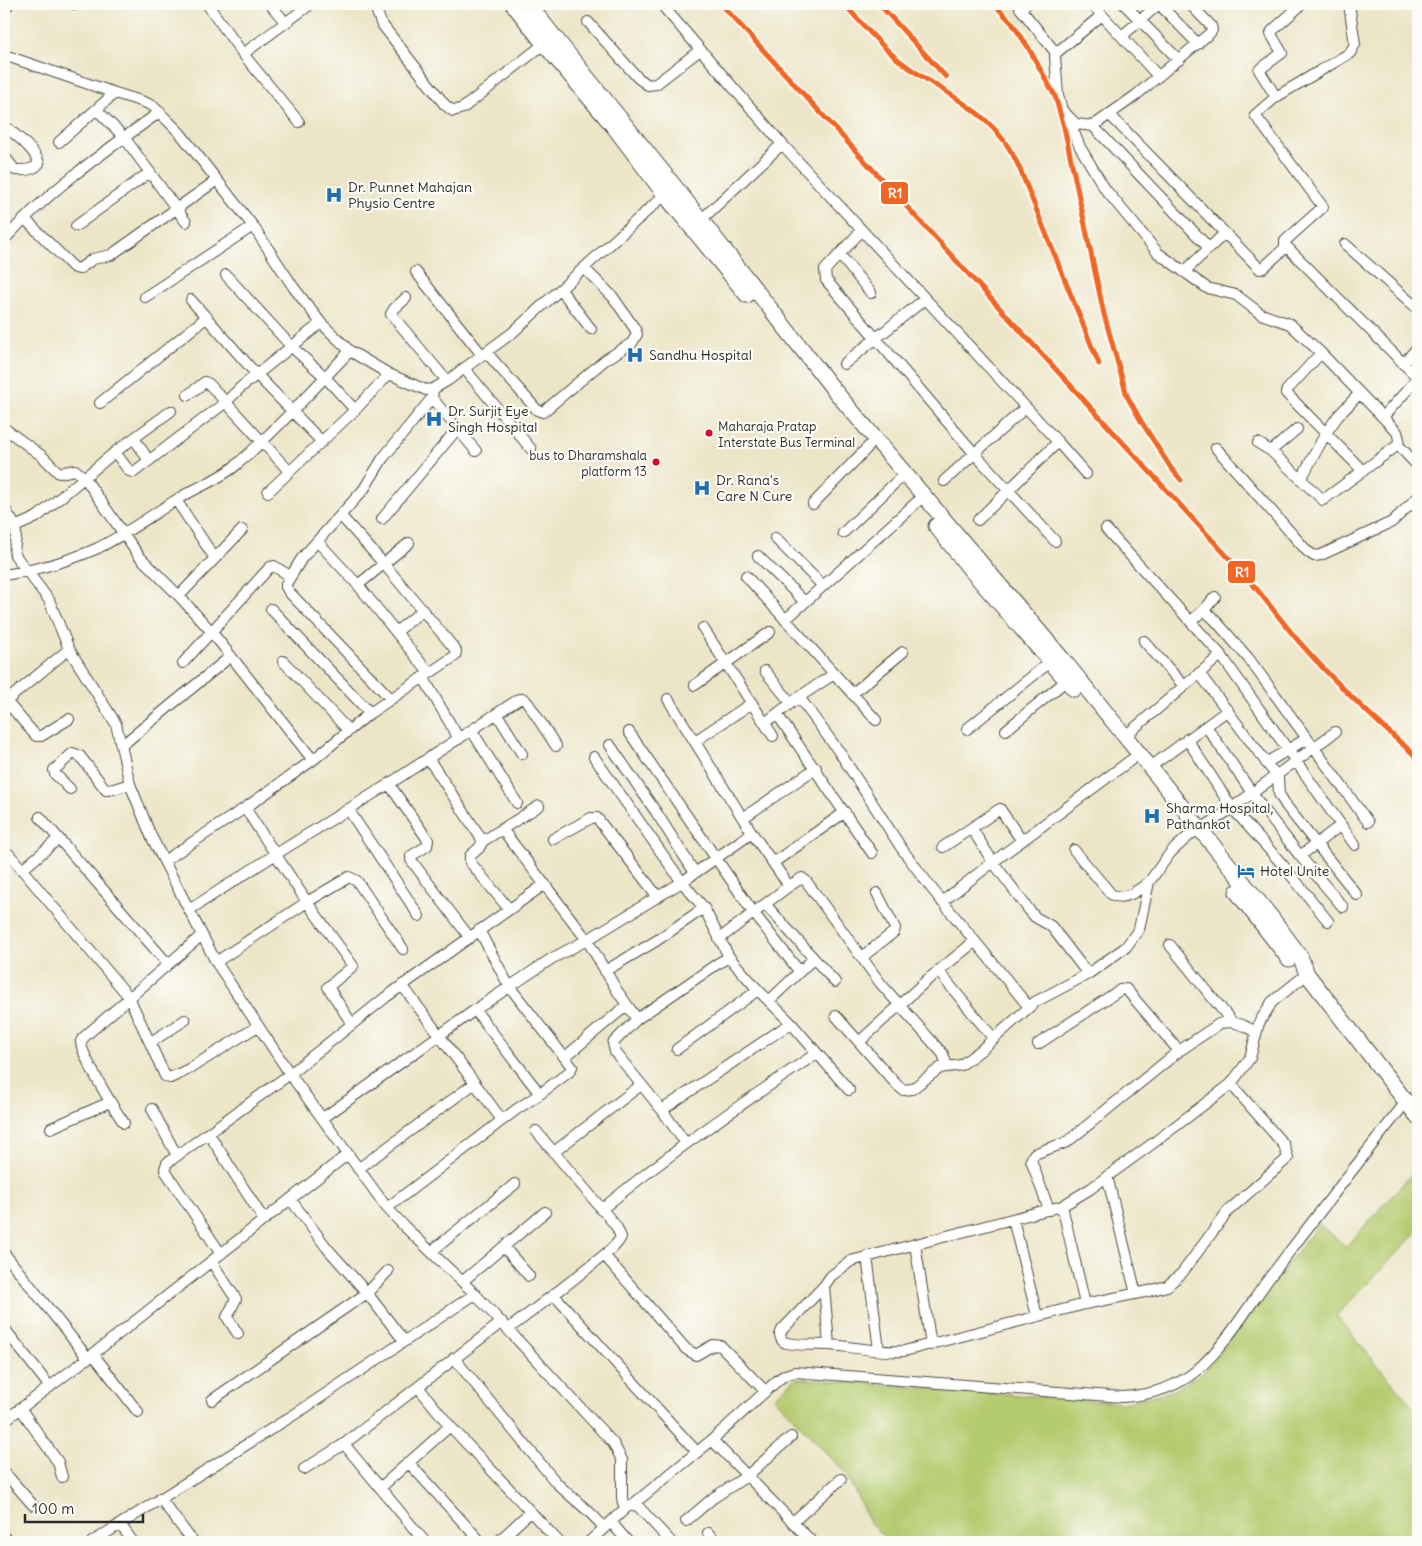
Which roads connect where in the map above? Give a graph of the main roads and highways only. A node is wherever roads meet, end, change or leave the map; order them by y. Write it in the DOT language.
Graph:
graph roads {
  1 [pos="513,4"];
  2 [pos="528,4"];
  3 [pos="549,40"];
  4 [pos="670,191"];
  5 [pos="1196,832"];
  6 [pos="1418,1117"];
  1 -- 3 [label="main road"];
  2 -- 3 [label="main road"];
  3 -- 4 [label="main road"];
  4 -- 5 [label="main road"];
  4 -- 5 [label="main road"];
  5 -- 6 [label="main road"];
}
